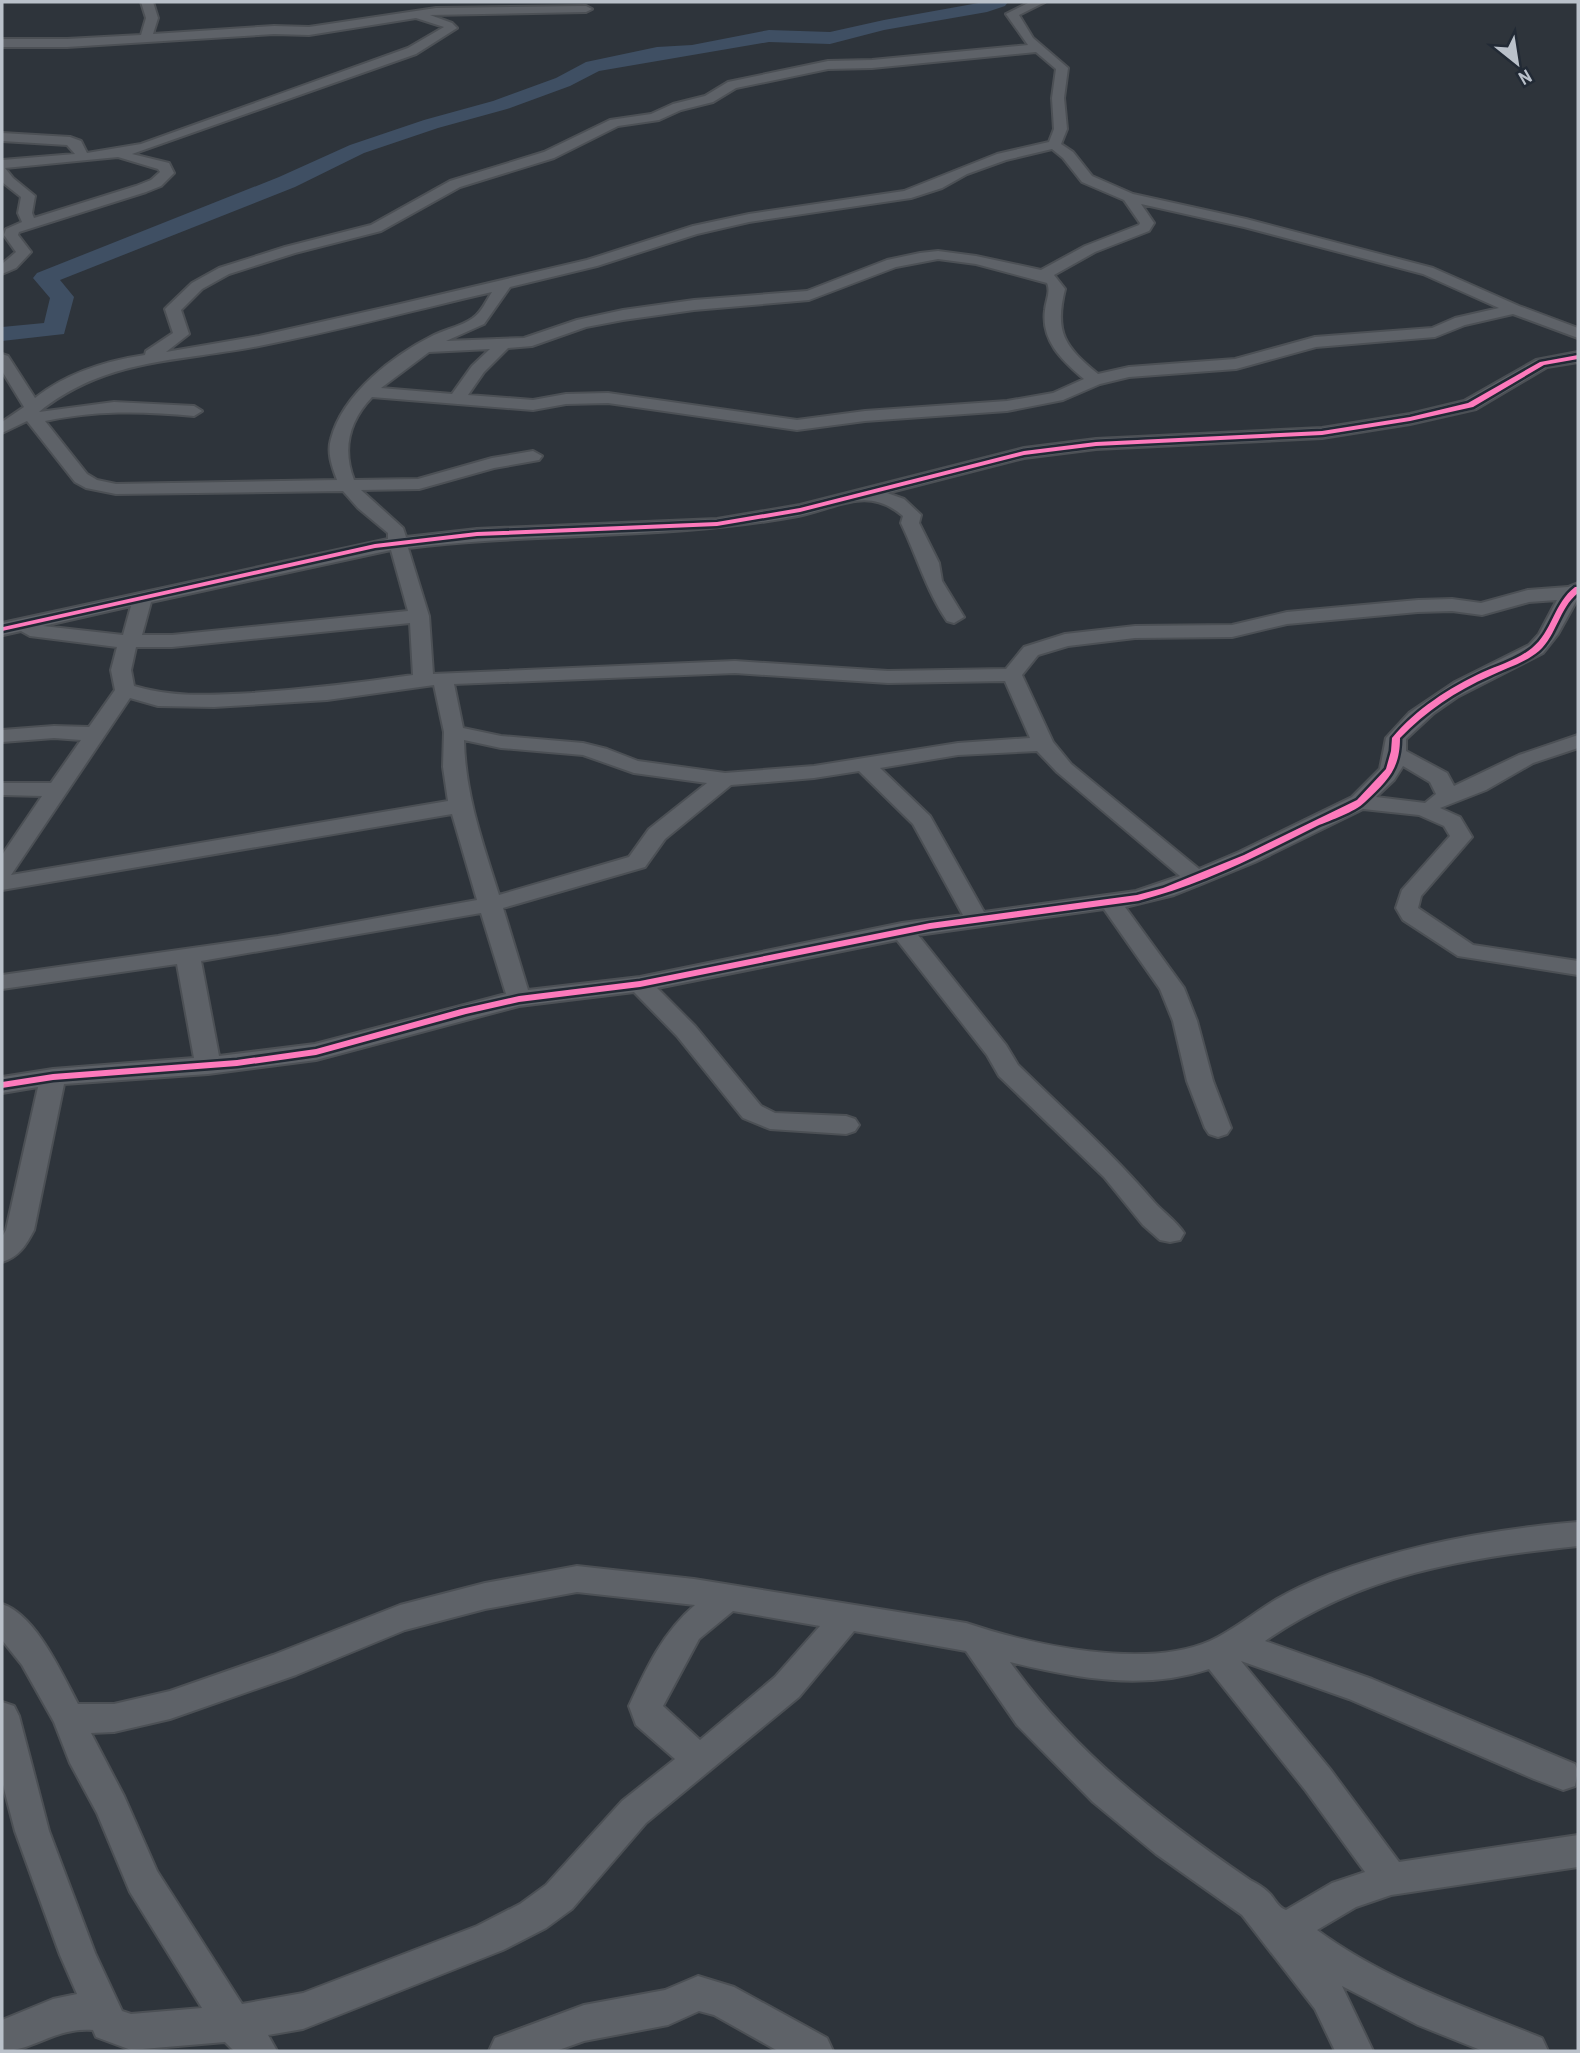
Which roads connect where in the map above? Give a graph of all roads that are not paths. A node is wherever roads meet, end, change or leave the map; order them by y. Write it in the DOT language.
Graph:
graph roads {
  1 [pos="147,2"];
  2 [pos="1039,2"];
  3 [pos="394,7"];
  4 [pos="586,9"];
  5 [pos="409,13"];
  6 [pos="146,37"];
  7 [pos="2,43"];
  8 [pos="1039,48"];
  9 [pos="2,137"];
  10 [pos="1054,145"];
  11 [pos="116,154"];
  12 [pos="83,157"];
  13 [pos="2,164"];
  14 [pos="2,171"];
  15 [pos="1129,197"];
  16 [pos="30,223"];
  17 [pos="2,270"];
  18 [pos="1043,275"];
  19 [pos="506,282"];
  20 [pos="1514,309"];
  21 [pos="1578,333"];
  22 [pos="502,346"];
  23 [pos="425,347"];
  24 [pos="1578,357"];
  25 [pos="146,358"];
  26 [pos="2,359"];
  27 [pos="1095,380"];
  28 [pos="367,392"];
  29 [pos="457,399"];
  30 [pos="194,411"];
  31 [pos="32,413"];
  32 [pos="2,428"];
  33 [pos="533,456"];
  34 [pos="347,484"];
  35 [pos="868,492"];
  36 [pos="396,544"];
  37 [pos="1574,591"];
  38 [pos="142,599"];
  39 [pos="419,616"];
  40 [pos="954,617"];
  41 [pos="2,629"];
  42 [pos="127,641"];
  43 [pos="1012,675"];
  44 [pos="433,679"];
  45 [pos="125,690"];
  46 [pos="454,732"];
  47 [pos="95,734"];
  48 [pos="2,736"];
  49 [pos="1578,741"];
  50 [pos="1043,744"];
  51 [pos="1397,754"];
  52 [pos="864,764"];
  53 [pos="725,779"];
  54 [pos="2,789"];
  55 [pos="59,790"];
  56 [pos="1448,796"];
  57 [pos="1360,802"];
  58 [pos="460,806"];
  59 [pos="1424,809"];
  60 [pos="2,871"];
  61 [pos="1196,878"];
  62 [pos="2,883"];
  63 [pos="1110,902"];
  64 [pos="490,905"];
  65 [pos="977,919"];
  66 [pos="902,930"];
  67 [pos="188,957"];
  68 [pos="1578,968"];
  69 [pos="2,982"];
  70 [pos="640,984"];
  71 [pos="519,999"];
  72 [pos="208,1066"];
  73 [pos="53,1076"];
  74 [pos="2,1085"];
  75 [pos="846,1125"];
  76 [pos="1218,1128"];
  77 [pos="1170,1233"];
  78 [pos="2,1252"];
  79 [pos="1578,1534"];
  80 [pos="726,1598"];
  81 [pos="849,1615"];
  82 [pos="3,1626"];
  83 [pos="977,1641"];
  84 [pos="1224,1649"];
  85 [pos="2,1716"];
  86 [pos="69,1719"];
  87 [pos="698,1759"];
  88 [pos="1563,1775"];
  89 [pos="1578,1851"];
  90 [pos="1391,1879"];
  91 [pos="1255,1903"];
  92 [pos="1287,1929"];
  93 [pos="105,2017"];
  94 [pos="233,2023"];
  95 [pos="2,2038"];
  96 [pos="790,2047"];
  97 [pos="258,2051"];
  98 [pos="508,2051"];
  99 [pos="1354,2051"];
  100 [pos="1529,2051"];
  1 -- 6 [label="street"];
  2 -- 8 [label="street"];
  3 -- 5 [label="street"];
  4 -- 5 [label="street"];
  5 -- 6 [label="street"];
  5 -- 11 [label="street"];
  6 -- 7 [label="street"];
  8 -- 10 [label="street"];
  8 -- 25 [label="street"];
  9 -- 12 [label="street"];
  10 -- 15 [label="street"];
  10 -- 19 [label="street"];
  11 -- 12 [label="street"];
  11 -- 16 [label="street"];
  12 -- 13 [label="street"];
  14 -- 16 [label="street"];
  15 -- 18 [label="street"];
  15 -- 20 [label="street"];
  16 -- 17 [label="street"];
  18 -- 22 [label="street"];
  18 -- 27 [label="street"];
  19 -- 23 [label="street"];
  19 -- 25 [label="street"];
  20 -- 21 [label="street"];
  20 -- 27 [label="street"];
  22 -- 23 [label="street"];
  22 -- 29 [label="street"];
  23 -- 28 [label="street"];
  24 -- 35 [label="street"];
  25 -- 31 [label="street"];
  26 -- 31 [label="street"];
  27 -- 29 [label="street"];
  28 -- 29 [label="street"];
  28 -- 34 [label="street"];
  30 -- 31 [label="street"];
  31 -- 32 [label="street"];
  31 -- 34 [label="street"];
  33 -- 34 [label="street"];
  34 -- 36 [label="street"];
  35 -- 36 [label="street"];
  35 -- 40 [label="street"];
  36 -- 38 [label="street"];
  36 -- 39 [label="street"];
  37 -- 43 [label="street"];
  37 -- 51 [label="street"];
  38 -- 41 [label="street"];
  38 -- 42 [label="street"];
  39 -- 42 [label="street"];
  39 -- 44 [label="street"];
  41 -- 42 [label="street"];
  42 -- 45 [label="street"];
  43 -- 44 [label="street"];
  43 -- 50 [label="street"];
  44 -- 45 [label="street"];
  44 -- 46 [label="street"];
  45 -- 47 [label="street"];
  46 -- 53 [label="street"];
  46 -- 58 [label="street"];
  47 -- 48 [label="street"];
  47 -- 55 [label="street"];
  49 -- 56 [label="street"];
  50 -- 52 [label="street"];
  50 -- 61 [label="street"];
  51 -- 56 [label="street"];
  51 -- 57 [label="street"];
  52 -- 53 [label="street"];
  52 -- 65 [label="street"];
  53 -- 64 [label="street"];
  54 -- 55 [label="street"];
  55 -- 60 [label="street"];
  56 -- 59 [label="street"];
  57 -- 59 [label="street"];
  57 -- 61 [label="street"];
  58 -- 62 [label="street"];
  58 -- 64 [label="street"];
  59 -- 68 [label="street"];
  61 -- 63 [label="street"];
  63 -- 65 [label="street"];
  63 -- 76 [label="street"];
  64 -- 67 [label="street"];
  64 -- 71 [label="street"];
  65 -- 66 [label="street"];
  66 -- 70 [label="street"];
  66 -- 77 [label="street"];
  67 -- 69 [label="street"];
  67 -- 72 [label="street"];
  70 -- 71 [label="street"];
  70 -- 75 [label="street"];
  71 -- 72 [label="street"];
  72 -- 73 [label="street"];
  73 -- 74 [label="street"];
  73 -- 78 [label="street"];
  79 -- 84 [label="street"];
  80 -- 81 [label="street"];
  80 -- 86 [label="street"];
  80 -- 87 [label="street"];
  81 -- 83 [label="street"];
  81 -- 87 [label="street"];
  82 -- 86 [label="street"];
  83 -- 84 [label="street"];
  83 -- 91 [label="street"];
  84 -- 88 [label="street"];
  84 -- 90 [label="street"];
  85 -- 93 [label="street"];
  86 -- 94 [label="street"];
  87 -- 94 [label="street"];
  89 -- 90 [label="street"];
  90 -- 92 [label="street"];
  91 -- 92 [label="street"];
  91 -- 99 [label="street"];
  92 -- 100 [label="street"];
  93 -- 94 [label="street"];
  93 -- 95 [label="street"];
  94 -- 97 [label="street"];
  96 -- 98 [label="street"];
}
